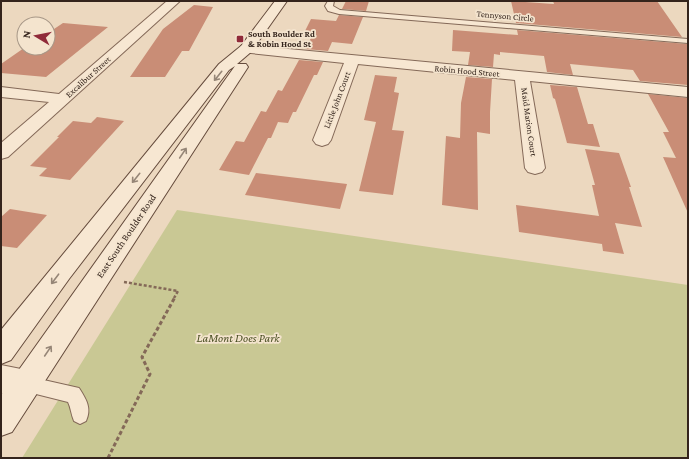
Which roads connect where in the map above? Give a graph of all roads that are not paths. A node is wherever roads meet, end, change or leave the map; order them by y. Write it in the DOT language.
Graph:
graph roads {
  1 [pos="174,1"];
  2 [pos="281,1"];
  3 [pos="331,1"];
  4 [pos="688,41"];
  5 [pos="246,50"];
  6 [pos="352,60"];
  7 [pos="522,76"];
  8 [pos="1,92"];
  9 [pos="688,92"];
  10 [pos="63,99"];
  11 [pos="322,140"];
  12 [pos="1,153"];
  13 [pos="535,168"];
  14 [pos="1,351"];
  15 [pos="14,381"];
  16 [pos="80,415"];
  17 [pos="1,421"];
  1 -- 10 [label="street, Excalibur Street"];
  2 -- 5 [label="street, East South Boulder Road"];
  3 -- 4 [label="lane, Tennyson Circle"];
  5 -- 6 [label="street, Robin Hood Street"];
  5 -- 14 [label="street, East South Boulder Road, one-way"];
  15 -- 5 [label="street, East South Boulder Road, one-way"];
  6 -- 7 [label="street, Robin Hood Street"];
  6 -- 11 [label="street, Little John Court"];
  7 -- 9 [label="street, Robin Hood Street"];
  7 -- 13 [label="street, Maid Marion Court"];
  8 -- 10 [label="street"];
  10 -- 12 [label="street, Excalibur Street"];
  15 -- 16 [label="lane"];
  15 -- 17 [label="street, East South Boulder Road"];
}
